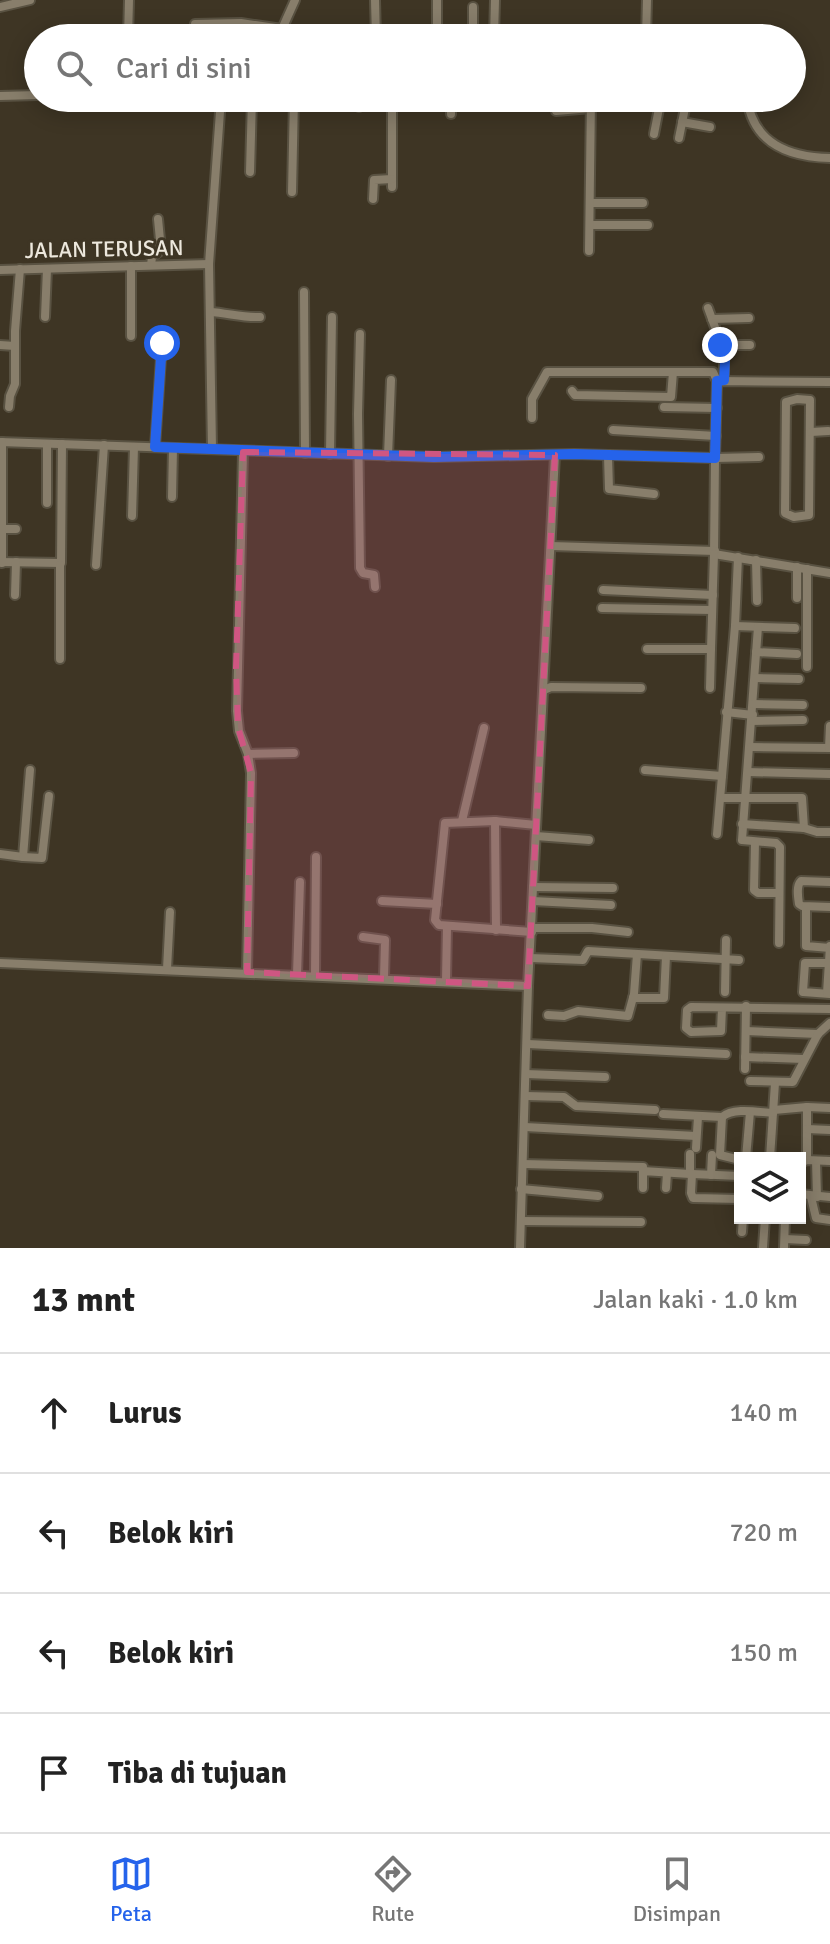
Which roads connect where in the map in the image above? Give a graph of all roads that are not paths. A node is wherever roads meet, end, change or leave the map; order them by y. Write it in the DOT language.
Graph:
graph roads {
  1 [pos="30,0"];
  2 [pos="129,0"];
  3 [pos="295,0"];
  4 [pos="375,0"];
  5 [pos="437,0"];
  6 [pos="495,0"];
  7 [pos="647,0"];
  8 [pos="0,7"];
  9 [pos="473,7"];
  10 [pos="128,24"];
  11 [pos="195,24"];
  12 [pos="245,24"];
  13 [pos="284,24"];
  14 [pos="376,24"];
  15 [pos="437,24"];
  16 [pos="473,24"];
  17 [pos="494,24"];
  18 [pos="646,24"];
  19 [pos="24,95"];
  20 [pos="0,96"];
  21 [pos="220,112"];
  22 [pos="252,112"];
  23 [pos="294,112"];
  24 [pos="392,112"];
  25 [pos="591,112"];
  26 [pos="658,112"];
  27 [pos="684,112"];
  28 [pos="749,112"];
  29 [pos="682,122"];
  30 [pos="710,127"];
  31 [pos="654,134"];
  32 [pos="679,138"];
  33 [pos="830,158"];
  34 [pos="250,172"];
  35 [pos="292,192"];
  36 [pos="373,199"];
  37 [pos="590,203"];
  38 [pos="643,203"];
  39 [pos="158,219"];
  40 [pos="590,225"];
  41 [pos="648,225"];
  42 [pos="589,251"];
  43 [pos="209,264"];
  44 [pos="151,265"];
  45 [pos="131,266"];
  46 [pos="20,269"];
  47 [pos="47,269"];
  48 [pos="0,270"];
  49 [pos="304,292"];
  50 [pos="708,308"];
  51 [pos="210,312"];
  52 [pos="45,317"];
  53 [pos="260,317"];
  54 [pos="332,317"];
  55 [pos="749,318"];
  56 [pos="712,319"];
  57 [pos="360,334"];
  58 [pos="131,336"];
  59 [pos="162,343"];
  60 [pos="0,345"];
  61 [pos="720,345"];
  62 [pos="750,345"];
  63 [pos="15,346"];
  64 [pos="673,372"];
  65 [pos="391,380"];
  66 [pos="721,381"];
  67 [pos="797,381"];
  68 [pos="830,382"];
  69 [pos="572,391"];
  70 [pos="797,399"];
  71 [pos="9,407"];
  72 [pos="664,407"];
  73 [pos="717,408"];
  74 [pos="532,418"];
  75 [pos="613,430"];
  76 [pos="828,431"];
  77 [pos="811,432"];
  78 [pos="716,436"];
  79 [pos="1,442"];
  80 [pos="47,444"];
  81 [pos="62,444"];
  82 [pos="104,445"];
  83 [pos="134,447"];
  84 [pos="155,447"];
  85 [pos="173,448"];
  86 [pos="212,449"];
  87 [pos="243,452"];
  88 [pos="305,453"];
  89 [pos="330,454"];
  90 [pos="358,455"];
  91 [pos="555,455"];
  92 [pos="388,456"];
  93 [pos="608,456"];
  94 [pos="759,457"];
  95 [pos="715,458"];
  96 [pos="654,494"];
  97 [pos="172,497"];
  98 [pos="47,503"];
  99 [pos="132,516"];
  100 [pos="2,529"];
  101 [pos="16,529"];
  102 [pos="551,546"];
  103 [pos="714,552"];
  104 [pos="738,557"];
  105 [pos="756,560"];
  106 [pos="1,562"];
  107 [pos="16,562"];
  108 [pos="60,565"];
  109 [pos="96,565"];
  110 [pos="802,568"];
  111 [pos="830,573"];
  112 [pos="375,587"];
  113 [pos="603,590"];
  114 [pos="15,595"];
  115 [pos="713,595"];
  116 [pos="797,598"];
  117 [pos="757,601"];
  118 [pos="602,608"];
  119 [pos="712,610"];
  120 [pos="735,626"];
  121 [pos="758,627"];
  122 [pos="795,628"];
  123 [pos="647,649"];
  124 [pos="711,649"];
  125 [pos="756,652"];
  126 [pos="797,654"];
  127 [pos="60,659"];
  128 [pos="807,667"];
  129 [pos="755,678"];
  130 [pos="799,679"];
  131 [pos="641,688"];
  132 [pos="710,688"];
  133 [pos="544,690"];
  134 [pos="753,704"];
  135 [pos="803,705"];
  136 [pos="726,712"];
  137 [pos="752,718"];
  138 [pos="803,720"];
  139 [pos="830,726"];
  140 [pos="484,728"];
  141 [pos="751,747"];
  142 [pos="829,748"];
  143 [pos="294,753"];
  144 [pos="248,754"];
  145 [pos="30,770"];
  146 [pos="645,770"];
  147 [pos="748,772"];
  148 [pos="830,774"];
  149 [pos="722,776"];
  150 [pos="49,796"];
  151 [pos="721,798"];
  152 [pos="746,798"];
  153 [pos="462,821"];
  154 [pos="495,821"];
  155 [pos="742,824"];
  156 [pos="536,825"];
  157 [pos="804,828"];
  158 [pos="830,832"];
  159 [pos="717,834"];
  160 [pos="536,836"];
  161 [pos="589,840"];
  162 [pos="755,842"];
  163 [pos="0,854"];
  164 [pos="23,857"];
  165 [pos="316,857"];
  166 [pos="300,882"];
  167 [pos="830,882"];
  168 [pos="533,887"];
  169 [pos="613,888"];
  170 [pos="779,893"];
  171 [pos="382,901"];
  172 [pos="533,901"];
  173 [pos="437,904"];
  174 [pos="611,905"];
  175 [pos="806,907"];
  176 [pos="830,907"];
  177 [pos="170,912"];
  178 [pos="447,926"];
  179 [pos="496,930"];
  180 [pos="532,930"];
  181 [pos="628,932"];
  182 [pos="363,937"];
  183 [pos="726,940"];
  184 [pos="779,943"];
  185 [pos="830,947"];
  186 [pos="637,954"];
  187 [pos="666,956"];
  188 [pos="530,958"];
  189 [pos="726,960"];
  190 [pos="739,960"];
  191 [pos="3,963"];
  192 [pos="829,968"];
  193 [pos="167,969"];
  194 [pos="247,972"];
  195 [pos="297,975"];
  196 [pos="315,976"];
  197 [pos="384,978"];
  198 [pos="446,981"];
  199 [pos="528,986"];
  200 [pos="725,992"];
  201 [pos="828,994"];
  202 [pos="633,998"];
  203 [pos="746,1006"];
  204 [pos="722,1008"];
  205 [pos="830,1009"];
  206 [pos="548,1015"];
  207 [pos="830,1023"];
  208 [pos="746,1031"];
  209 [pos="818,1034"];
  210 [pos="528,1044"];
  211 [pos="726,1054"];
  212 [pos="745,1057"];
  213 [pos="804,1059"];
  214 [pos="745,1069"];
  215 [pos="526,1074"];
  216 [pos="605,1077"];
  217 [pos="750,1081"];
  218 [pos="775,1083"];
  219 [pos="526,1096"];
  220 [pos="807,1107"];
  221 [pos="830,1108"];
  222 [pos="774,1111"];
  223 [pos="750,1112"];
  224 [pos="698,1117"];
  225 [pos="722,1117"];
  226 [pos="525,1127"];
  227 [pos="807,1129"];
  228 [pos="830,1130"];
  229 [pos="696,1136"];
  230 [pos="747,1152"];
  231 [pos="771,1152"];
  232 [pos="712,1155"];
  233 [pos="734,1158"];
  234 [pos="808,1161"];
  235 [pos="830,1161"];
  236 [pos="523,1164"];
  237 [pos="643,1167"];
  238 [pos="667,1173"];
  239 [pos="691,1174"];
  240 [pos="711,1175"];
  241 [pos="734,1176"];
  242 [pos="643,1188"];
  243 [pos="666,1188"];
  244 [pos="521,1189"];
  245 [pos="806,1195"];
  246 [pos="598,1196"];
  247 [pos="814,1197"];
  248 [pos="830,1197"];
  249 [pos="734,1199"];
  250 [pos="830,1220"];
  251 [pos="521,1221"];
  252 [pos="641,1222"];
  253 [pos="743,1224"];
  254 [pos="765,1224"];
  255 [pos="785,1224"];
  256 [pos="742,1232"];
  257 [pos="806,1240"];
  258 [pos="784,1244"];
  259 [pos="763,1247"];
  260 [pos="520,1248"];
  1 -- 8 [label="street"];
  2 -- 10 [label="street"];
  3 -- 13 [label="street"];
  4 -- 14 [label="street"];
  5 -- 15 [label="street"];
  6 -- 17 [label="street"];
  7 -- 18 [label="street"];
  9 -- 16 [label="street"];
  11 -- 12 [label="street"];
  19 -- 20 [label="street"];
  21 -- 43 [label="street"];
  22 -- 34 [label="street"];
  23 -- 35 [label="street"];
  24 -- 36 [label="street"];
  25 -- 37 [label="street"];
  26 -- 31 [label="street"];
  27 -- 29 [label="street"];
  28 -- 33 [label="street"];
  29 -- 30 [label="street"];
  29 -- 32 [label="street"];
  37 -- 38 [label="street"];
  37 -- 40 [label="street"];
  39 -- 44 [label="street"];
  40 -- 41 [label="street"];
  40 -- 42 [label="street"];
  43 -- 44 [label="street, JALAN TERUSAN"];
  43 -- 51 [label="street"];
  44 -- 45 [label="street, JALAN TERUSAN"];
  45 -- 47 [label="street, JALAN TERUSAN"];
  45 -- 58 [label="street"];
  46 -- 47 [label="street, JALAN TERUSAN"];
  46 -- 48 [label="street, JALAN TERUSAN"];
  46 -- 63 [label="street"];
  47 -- 52 [label="street"];
  49 -- 88 [label="street"];
  50 -- 56 [label="street"];
  51 -- 53 [label="street"];
  51 -- 86 [label="street"];
  54 -- 89 [label="street"];
  55 -- 56 [label="street"];
  56 -- 61 [label="street"];
  57 -- 90 [label="street"];
  59 -- 84 [label="street"];
  60 -- 63 [label="street"];
  61 -- 62 [label="street"];
  61 -- 66 [label="street"];
  63 -- 71 [label="street"];
  64 -- 66 [label="street"];
  64 -- 69 [label="street"];
  64 -- 74 [label="street"];
  65 -- 92 [label="street"];
  66 -- 67 [label="street"];
  66 -- 73 [label="street"];
  67 -- 68 [label="street"];
  67 -- 70 [label="street"];
  70 -- 77 [label="street"];
  70 -- 77 [label="street"];
  72 -- 73 [label="street"];
  73 -- 78 [label="street"];
  75 -- 78 [label="street"];
  76 -- 77 [label="street"];
  78 -- 95 [label="street"];
  79 -- 80 [label="street"];
  79 -- 100 [label="street"];
  80 -- 81 [label="street"];
  80 -- 98 [label="street"];
  81 -- 82 [label="street"];
  81 -- 108 [label="street"];
  82 -- 83 [label="street"];
  82 -- 109 [label="street"];
  83 -- 84 [label="street"];
  83 -- 99 [label="street"];
  84 -- 85 [label="street"];
  85 -- 86 [label="street"];
  85 -- 97 [label="street"];
  86 -- 87 [label="street"];
  87 -- 88 [label="street"];
  87 -- 144 [label="street"];
  88 -- 89 [label="street"];
  89 -- 90 [label="street"];
  90 -- 92 [label="street"];
  90 -- 112 [label="street"];
  91 -- 92 [label="street"];
  91 -- 93 [label="street"];
  91 -- 102 [label="street"];
  93 -- 95 [label="street"];
  93 -- 96 [label="street"];
  94 -- 95 [label="street"];
  95 -- 103 [label="street"];
  100 -- 101 [label="street"];
  100 -- 106 [label="street"];
  102 -- 103 [label="street"];
  102 -- 133 [label="street"];
  103 -- 104 [label="street"];
  103 -- 115 [label="street"];
  104 -- 105 [label="street"];
  104 -- 120 [label="street"];
  105 -- 110 [label="street"];
  105 -- 117 [label="street"];
  106 -- 107 [label="street"];
  107 -- 108 [label="street"];
  107 -- 114 [label="street"];
  108 -- 127 [label="street"];
  110 -- 111 [label="street"];
  110 -- 116 [label="street"];
  110 -- 128 [label="street"];
  113 -- 115 [label="street"];
  115 -- 119 [label="street"];
  118 -- 119 [label="street"];
  119 -- 124 [label="street"];
  120 -- 121 [label="street"];
  120 -- 136 [label="street"];
  121 -- 122 [label="street"];
  121 -- 125 [label="street"];
  123 -- 124 [label="street"];
  124 -- 132 [label="street"];
  125 -- 126 [label="street"];
  125 -- 129 [label="street"];
  129 -- 130 [label="street"];
  129 -- 134 [label="street"];
  131 -- 133 [label="street"];
  133 -- 156 [label="street"];
  134 -- 135 [label="street"];
  134 -- 137 [label="street"];
  136 -- 137 [label="street"];
  136 -- 149 [label="street"];
  137 -- 138 [label="street"];
  137 -- 141 [label="street"];
  139 -- 142 [label="street"];
  140 -- 153 [label="street"];
  141 -- 142 [label="street"];
  141 -- 147 [label="street"];
  143 -- 144 [label="street"];
  144 -- 194 [label="street"];
  145 -- 164 [label="street"];
  146 -- 149 [label="street"];
  147 -- 148 [label="street"];
  147 -- 152 [label="street"];
  149 -- 151 [label="street"];
  150 -- 164 [label="street"];
  151 -- 152 [label="street"];
  151 -- 159 [label="street"];
  152 -- 155 [label="street"];
  152 -- 157 [label="street"];
  153 -- 154 [label="street"];
  153 -- 173 [label="street"];
  154 -- 156 [label="street"];
  154 -- 179 [label="street"];
  155 -- 157 [label="street"];
  155 -- 162 [label="street"];
  156 -- 160 [label="street"];
  157 -- 158 [label="street"];
  160 -- 161 [label="street"];
  160 -- 168 [label="street"];
  162 -- 170 [label="street"];
  162 -- 170 [label="street"];
  163 -- 164 [label="street"];
  165 -- 196 [label="street"];
  166 -- 195 [label="street"];
  167 -- 175 [label="street"];
  168 -- 169 [label="street"];
  168 -- 172 [label="street"];
  170 -- 184 [label="street"];
  171 -- 173 [label="street"];
  172 -- 174 [label="street"];
  172 -- 180 [label="street"];
  173 -- 178 [label="street"];
  175 -- 176 [label="street"];
  175 -- 185 [label="street"];
  177 -- 193 [label="street"];
  178 -- 179 [label="street"];
  178 -- 198 [label="street"];
  179 -- 180 [label="street"];
  180 -- 181 [label="street"];
  180 -- 188 [label="street"];
  182 -- 197 [label="street"];
  183 -- 189 [label="street"];
  185 -- 192 [label="street"];
  186 -- 187 [label="street"];
  186 -- 188 [label="street"];
  186 -- 202 [label="street"];
  187 -- 189 [label="street"];
  187 -- 202 [label="street"];
  188 -- 199 [label="street"];
  189 -- 190 [label="street"];
  189 -- 200 [label="street"];
  191 -- 193 [label="street"];
  192 -- 201 [label="street"];
  192 -- 201 [label="street"];
  193 -- 194 [label="street"];
  194 -- 195 [label="street"];
  195 -- 196 [label="street"];
  196 -- 197 [label="street"];
  197 -- 198 [label="street"];
  198 -- 199 [label="street"];
  199 -- 210 [label="street"];
  202 -- 206 [label="street"];
  203 -- 204 [label="street"];
  203 -- 205 [label="street"];
  203 -- 208 [label="street"];
  204 -- 204 [label="street"];
  207 -- 209 [label="street"];
  208 -- 209 [label="street"];
  208 -- 212 [label="street"];
  209 -- 213 [label="street"];
  210 -- 211 [label="street"];
  210 -- 215 [label="street"];
  212 -- 213 [label="street"];
  212 -- 214 [label="street"];
  213 -- 218 [label="street"];
  215 -- 216 [label="street"];
  215 -- 219 [label="street"];
  217 -- 218 [label="street"];
  218 -- 222 [label="street"];
  219 -- 224 [label="street"];
  219 -- 226 [label="street"];
  220 -- 221 [label="street"];
  220 -- 222 [label="street"];
  220 -- 227 [label="street"];
  222 -- 223 [label="street"];
  222 -- 231 [label="street"];
  223 -- 225 [label="street"];
  223 -- 230 [label="street"];
  224 -- 225 [label="street"];
  224 -- 229 [label="street"];
  225 -- 233 [label="street"];
  226 -- 229 [label="street"];
  226 -- 236 [label="street"];
  227 -- 228 [label="street"];
  227 -- 234 [label="street"];
  229 -- 239 [label="street"];
  232 -- 240 [label="street"];
  234 -- 235 [label="street"];
  234 -- 247 [label="street"];
  236 -- 237 [label="street"];
  236 -- 244 [label="street"];
  238 -- 239 [label="street"];
  238 -- 242 [label="street"];
  238 -- 243 [label="street"];
  239 -- 240 [label="street"];
  239 -- 249 [label="street"];
  240 -- 241 [label="street"];
  244 -- 246 [label="street"];
  244 -- 251 [label="street"];
  245 -- 247 [label="street"];
  247 -- 248 [label="street"];
  247 -- 250 [label="street"];
  251 -- 252 [label="street"];
  251 -- 260 [label="street"];
  253 -- 256 [label="street"];
  254 -- 259 [label="street"];
  255 -- 258 [label="street"];
  257 -- 258 [label="street"];
}
